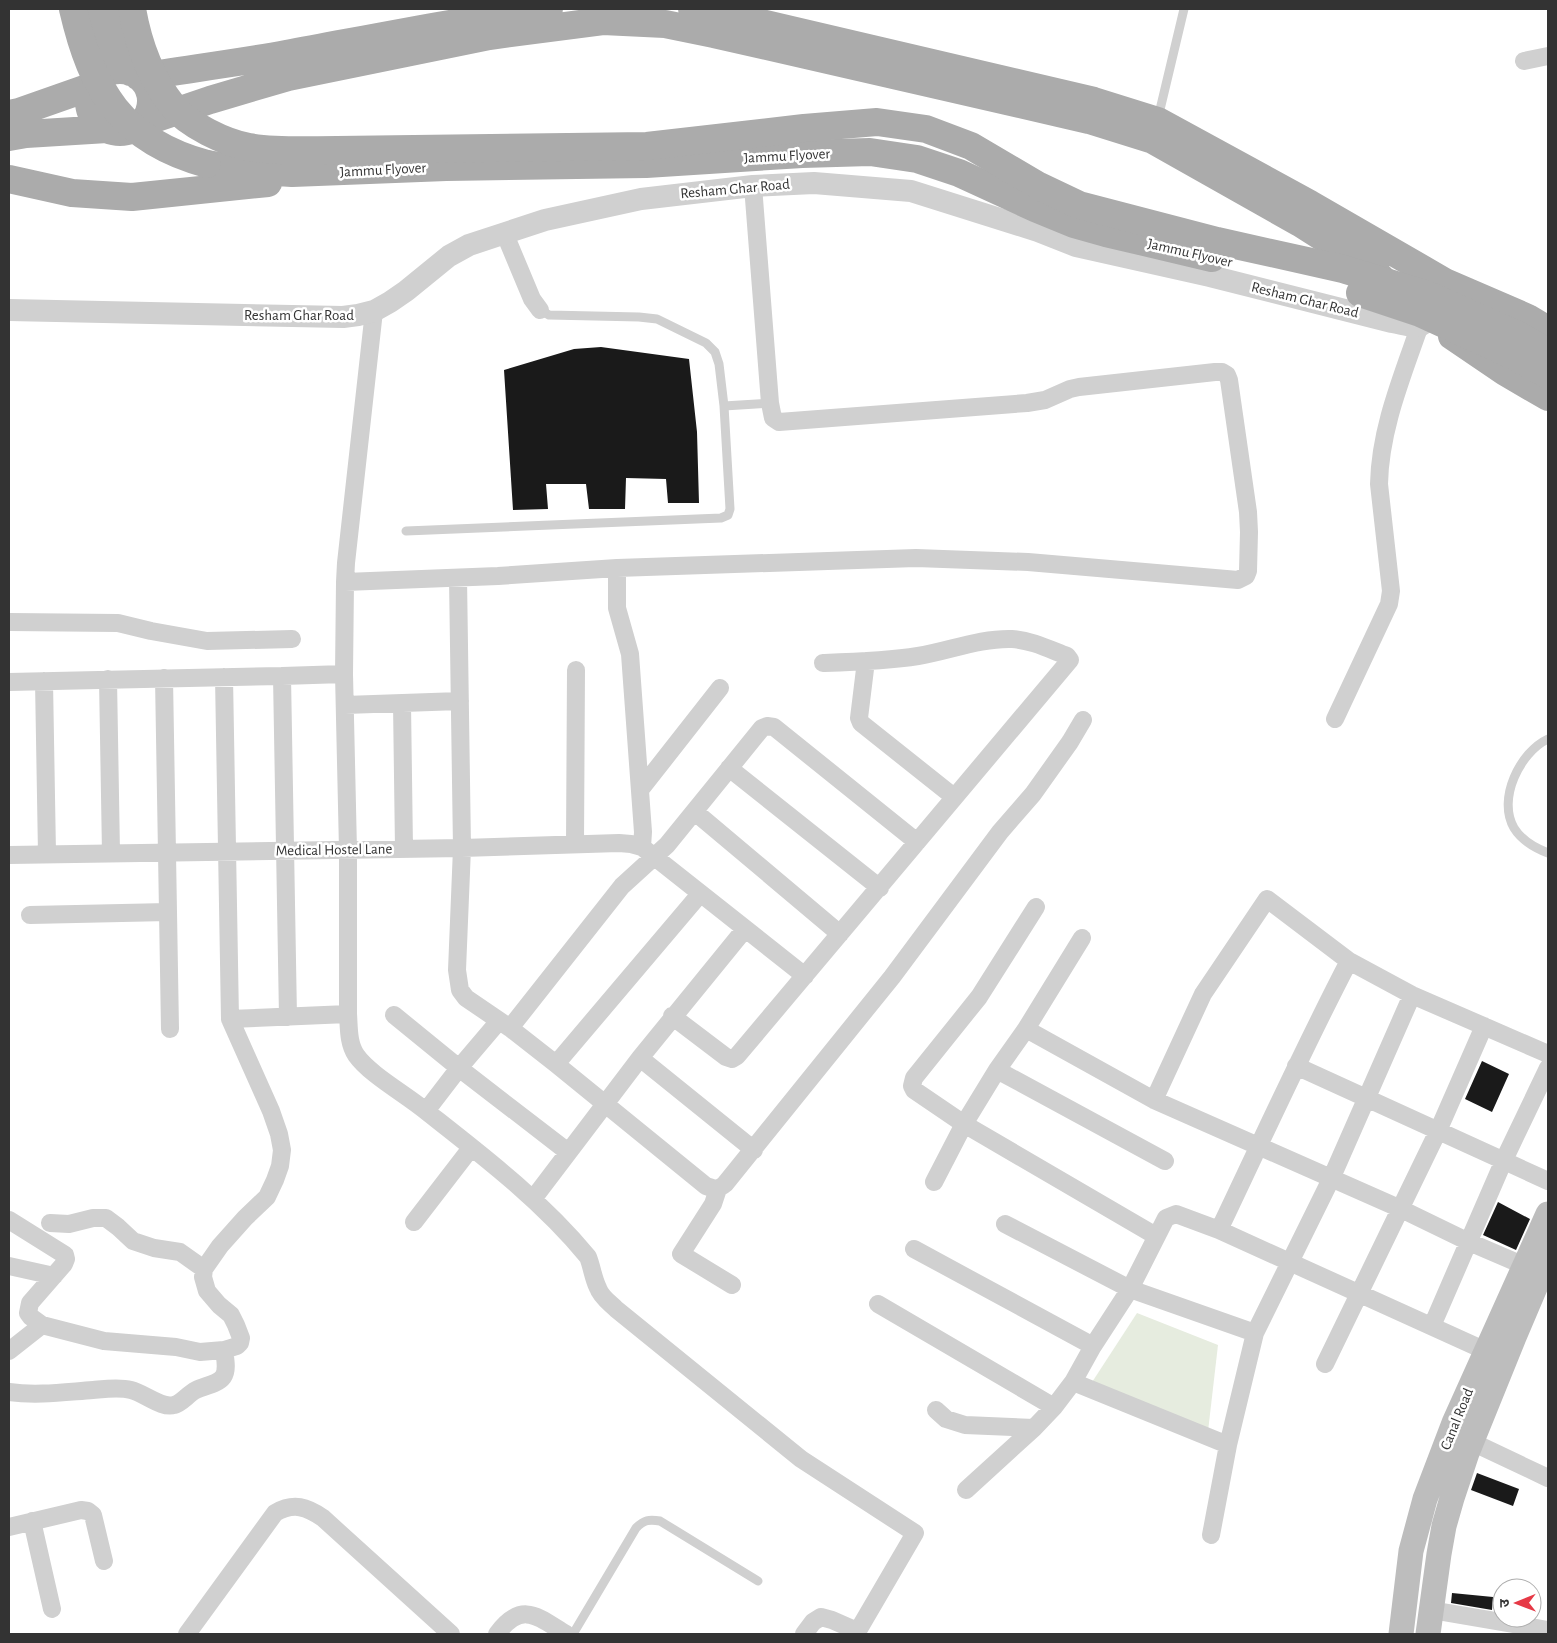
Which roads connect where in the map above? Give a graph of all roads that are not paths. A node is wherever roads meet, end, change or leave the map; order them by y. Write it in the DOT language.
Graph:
graph roads {
  1 [pos="73,9"];
  2 [pos="97,9"];
  3 [pos="117,9"];
  4 [pos="132,9"];
  5 [pos="553,9"];
  6 [pos="692,9"];
  7 [pos="1184,10"];
  8 [pos="723,11"];
  9 [pos="1548,56"];
  10 [pos="1524,61"];
  11 [pos="135,74"];
  12 [pos="98,81"];
  13 [pos="9,114"];
  14 [pos="1158,121"];
  15 [pos="142,123"];
  16 [pos="108,129"];
  17 [pos="9,137"];
  18 [pos="292,173"];
  19 [pos="9,179"];
  20 [pos="753,186"];
  21 [pos="504,232"];
  22 [pos="1445,282"];
  23 [pos="9,310"];
  24 [pos="540,310"];
  25 [pos="374,311"];
  26 [pos="1424,323"];
  27 [pos="1548,330"];
  28 [pos="1548,352"];
  29 [pos="1548,375"];
  30 [pos="1548,397"];
  31 [pos="770,403"];
  32 [pos="724,406"];
  33 [pos="406,531"];
  34 [pos="617,568"];
  35 [pos="458,578"];
  36 [pos="345,582"];
  37 [pos="9,622"];
  38 [pos="292,639"];
  39 [pos="866,661"];
  40 [pos="823,663"];
  41 [pos="576,670"];
  42 [pos="344,674"];
  43 [pos="282,676"];
  44 [pos="224,677"];
  45 [pos="164,678"];
  46 [pos="108,679"];
  47 [pos="44,681"];
  48 [pos="9,682"];
  49 [pos="720,688"];
  50 [pos="460,702"];
  51 [pos="402,703"];
  52 [pos="345,705"];
  53 [pos="1335,719"];
  54 [pos="1083,720"];
  55 [pos="1548,739"];
  56 [pos="729,768"];
  57 [pos="640,790"];
  58 [pos="954,797"];
  59 [pos="695,812"];
  60 [pos="917,842"];
  61 [pos="575,844"];
  62 [pos="462,848"];
  63 [pos="404,849"];
  64 [pos="348,850"];
  65 [pos="285,851"];
  66 [pos="167,852"];
  67 [pos="227,852"];
  68 [pos="648,852"];
  69 [pos="111,853"];
  70 [pos="1548,853"];
  71 [pos="47,854"];
  72 [pos="9,855"];
  73 [pos="880,888"];
  74 [pos="700,894"];
  75 [pos="1036,907"];
  76 [pos="168,912"];
  77 [pos="30,915"];
  78 [pos="745,929"];
  79 [pos="840,934"];
  80 [pos="1082,938"];
  81 [pos="1349,961"];
  82 [pos="805,976"];
  83 [pos="1412,994"];
  84 [pos="348,1014"];
  85 [pos="394,1015"];
  86 [pos="672,1016"];
  87 [pos="288,1017"];
  88 [pos="230,1019"];
  89 [pos="505,1025"];
  90 [pos="1484,1026"];
  91 [pos="1026,1029"];
  92 [pos="170,1030"];
  93 [pos="1548,1054"];
  94 [pos="640,1058"];
  95 [pos="556,1064"];
  96 [pos="1296,1066"];
  97 [pos="459,1068"];
  98 [pos="1548,1068"];
  99 [pos="997,1070"];
  100 [pos="1367,1099"];
  101 [pos="1154,1100"];
  102 [pos="605,1103"];
  103 [pos="426,1111"];
  104 [pos="964,1124"];
  105 [pos="1438,1132"];
  106 [pos="1260,1146"];
  107 [pos="471,1148"];
  108 [pos="754,1150"];
  109 [pos="568,1152"];
  110 [pos="1504,1160"];
  111 [pos="1165,1161"];
  112 [pos="1331,1179"];
  113 [pos="1548,1181"];
  114 [pos="934,1182"];
  115 [pos="718,1189"];
  116 [pos="533,1199"];
  117 [pos="1401,1209"];
  118 [pos="1548,1214"];
  119 [pos="9,1220"];
  120 [pos="414,1222"];
  121 [pos="50,1223"];
  122 [pos="1005,1224"];
  123 [pos="1219,1230"];
  124 [pos="1156,1236"];
  125 [pos="1469,1242"];
  126 [pos="914,1249"];
  127 [pos="1548,1257"];
  128 [pos="1291,1262"];
  129 [pos="9,1266"];
  130 [pos="1525,1266"];
  131 [pos="204,1269"];
  132 [pos="54,1276"];
  133 [pos="732,1285"];
  134 [pos="1130,1288"];
  135 [pos="1360,1294"];
  136 [pos="878,1304"];
  137 [pos="42,1325"];
  138 [pos="1432,1326"];
  139 [pos="1255,1333"];
  140 [pos="1093,1346"];
  141 [pos="224,1350"];
  142 [pos="9,1351"];
  143 [pos="1486,1351"];
  144 [pos="1326,1364"];
  145 [pos="1073,1382"];
  146 [pos="9,1392"];
  147 [pos="1054,1407"];
  148 [pos="936,1410"];
  149 [pos="1034,1428"];
  150 [pos="1472,1442"];
  151 [pos="1228,1446"];
  152 [pos="1548,1478"];
  153 [pos="966,1490"];
  154 [pos="32,1521"];
  155 [pos="9,1527"];
  156 [pos="1211,1534"];
  157 [pos="104,1561"];
  158 [pos="758,1581"];
  159 [pos="52,1609"];
  160 [pos="1430,1622"];
  161 [pos="1548,1630"];
  162 [pos="856,1632"];
  163 [pos="187,1634"];
  164 [pos="451,1634"];
  165 [pos="497,1634"];
  166 [pos="566,1634"];
  167 [pos="573,1634"];
  168 [pos="804,1634"];
  169 [pos="1401,1634"];
  1 -- 18 [label="main road, Jammu Flyover, bridge"];
  2 -- 12 [label="main road"];
  3 -- 11 [label="main road"];
  4 -- 28 [label="main road, Jammu Flyover, bridge"];
  5 -- 11 [label="main road"];
  6 -- 8 [label="main road"];
  7 -- 14 [label="lane"];
  8 -- 14 [label="main road"];
  9 -- 10 [label="street"];
  11 -- 12 [label="main road"];
  11 -- 15 [label="main road"];
  12 -- 13 [label="main road"];
  12 -- 16 [label="main road"];
  14 -- 22 [label="main road"];
  15 -- 16 [label="main road"];
  15 -- 26 [label="main road"];
  16 -- 17 [label="main road"];
  18 -- 19 [label="main road"];
  18 -- 29 [label="main road, Jammu Flyover, bridge"];
  20 -- 21 [label="street, Resham Ghar Road"];
  20 -- 26 [label="street, Resham Ghar Road"];
  20 -- 31 [label="street"];
  21 -- 24 [label="street"];
  21 -- 25 [label="street, Resham Ghar Road"];
  22 -- 26 [label="street"];
  22 -- 27 [label="main road"];
  23 -- 25 [label="street, Resham Ghar Road"];
  24 -- 32 [label="lane"];
  25 -- 36 [label="street"];
  26 -- 30 [label="main road"];
  26 -- 53 [label="street"];
  31 -- 32 [label="lane"];
  31 -- 34 [label="street"];
  32 -- 33 [label="lane"];
  34 -- 35 [label="street"];
  34 -- 57 [label="street"];
  35 -- 36 [label="street"];
  35 -- 50 [label="street"];
  36 -- 42 [label="street"];
  37 -- 38 [label="street"];
  39 -- 40 [label="street"];
  39 -- 58 [label="street"];
  39 -- 58 [label="street"];
  41 -- 61 [label="street"];
  42 -- 43 [label="street"];
  42 -- 52 [label="street"];
  43 -- 44 [label="street"];
  43 -- 65 [label="street"];
  44 -- 45 [label="street"];
  44 -- 67 [label="street"];
  45 -- 46 [label="street"];
  45 -- 66 [label="street"];
  46 -- 47 [label="street"];
  46 -- 69 [label="street"];
  47 -- 48 [label="street"];
  47 -- 71 [label="street"];
  49 -- 57 [label="street"];
  50 -- 51 [label="street"];
  50 -- 62 [label="street"];
  51 -- 52 [label="street"];
  51 -- 63 [label="street"];
  52 -- 64 [label="street"];
  54 -- 108 [label="street"];
  55 -- 70 [label="lane"];
  56 -- 59 [label="street"];
  56 -- 60 [label="street"];
  56 -- 73 [label="street"];
  57 -- 68 [label="street"];
  58 -- 60 [label="street"];
  59 -- 68 [label="street"];
  59 -- 79 [label="street"];
  60 -- 73 [label="street"];
  61 -- 62 [label="street, Medical Hostel Lane"];
  61 -- 68 [label="street, Medical Hostel Lane"];
  62 -- 63 [label="street, Medical Hostel Lane"];
  62 -- 89 [label="street"];
  63 -- 64 [label="street, Medical Hostel Lane"];
  64 -- 65 [label="street, Medical Hostel Lane"];
  64 -- 84 [label="street"];
  65 -- 67 [label="street, Medical Hostel Lane"];
  65 -- 87 [label="street"];
  66 -- 67 [label="street, Medical Hostel Lane"];
  66 -- 69 [label="street, Medical Hostel Lane"];
  66 -- 76 [label="street"];
  67 -- 88 [label="street"];
  68 -- 74 [label="street"];
  68 -- 89 [label="street"];
  69 -- 71 [label="street, Medical Hostel Lane"];
  71 -- 72 [label="street, Medical Hostel Lane"];
  73 -- 79 [label="street"];
  74 -- 78 [label="street"];
  74 -- 95 [label="street"];
  75 -- 104 [label="street"];
  76 -- 77 [label="street"];
  76 -- 92 [label="street"];
  78 -- 82 [label="street"];
  78 -- 86 [label="street"];
  79 -- 82 [label="street"];
  80 -- 91 [label="street"];
  81 -- 83 [label="street"];
  81 -- 96 [label="street"];
  81 -- 101 [label="street"];
  82 -- 86 [label="street"];
  83 -- 90 [label="street"];
  83 -- 100 [label="street"];
  84 -- 87 [label="street"];
  84 -- 103 [label="street"];
  85 -- 97 [label="street"];
  86 -- 94 [label="street"];
  87 -- 88 [label="street"];
  88 -- 131 [label="street"];
  89 -- 95 [label="street"];
  89 -- 97 [label="street"];
  90 -- 93 [label="street"];
  90 -- 105 [label="street"];
  91 -- 99 [label="street"];
  91 -- 101 [label="street"];
  94 -- 102 [label="street"];
  94 -- 108 [label="street"];
  95 -- 102 [label="street"];
  96 -- 100 [label="street"];
  96 -- 106 [label="street"];
  97 -- 103 [label="street"];
  97 -- 109 [label="street"];
  98 -- 110 [label="street"];
  99 -- 104 [label="street"];
  99 -- 111 [label="street"];
  100 -- 105 [label="street"];
  100 -- 112 [label="street"];
  101 -- 106 [label="street"];
  102 -- 109 [label="street"];
  102 -- 115 [label="street"];
  103 -- 107 [label="street"];
  104 -- 114 [label="street"];
  104 -- 124 [label="street"];
  105 -- 110 [label="street"];
  105 -- 117 [label="street"];
  106 -- 112 [label="street"];
  106 -- 123 [label="street"];
  107 -- 116 [label="street"];
  107 -- 120 [label="street"];
  108 -- 115 [label="street"];
  109 -- 116 [label="street"];
  110 -- 113 [label="street"];
  110 -- 125 [label="street"];
  112 -- 117 [label="street"];
  112 -- 128 [label="street"];
  115 -- 133 [label="street"];
  116 -- 162 [label="street"];
  117 -- 125 [label="street"];
  117 -- 135 [label="street"];
  118 -- 130 [label="main road, Canal Road"];
  119 -- 132 [label="street"];
  121 -- 131 [label="street"];
  122 -- 134 [label="street"];
  123 -- 124 [label="street"];
  123 -- 128 [label="street"];
  124 -- 134 [label="street"];
  125 -- 130 [label="street"];
  125 -- 138 [label="street"];
  126 -- 140 [label="street"];
  127 -- 150 [label="main road, Canal Road"];
  128 -- 135 [label="street"];
  128 -- 139 [label="street"];
  129 -- 132 [label="street"];
  130 -- 143 [label="main road, Canal Road"];
  131 -- 141 [label="street"];
  132 -- 137 [label="street"];
  134 -- 139 [label="street"];
  134 -- 140 [label="street"];
  135 -- 138 [label="street"];
  135 -- 144 [label="street"];
  136 -- 147 [label="street"];
  137 -- 141 [label="street"];
  137 -- 142 [label="street"];
  138 -- 143 [label="street"];
  139 -- 151 [label="street"];
  140 -- 145 [label="street"];
  141 -- 146 [label="street"];
  143 -- 169 [label="main road, Canal Road"];
  145 -- 147 [label="street"];
  145 -- 151 [label="street"];
  147 -- 149 [label="street"];
  148 -- 149 [label="street"];
  149 -- 153 [label="street"];
  150 -- 152 [label="street"];
  150 -- 160 [label="main road, Canal Road"];
  151 -- 156 [label="street"];
  154 -- 155 [label="street"];
  154 -- 157 [label="street"];
  154 -- 159 [label="street"];
  158 -- 167 [label="lane"];
  160 -- 161 [label="street"];
  162 -- 168 [label="street"];
  163 -- 164 [label="street"];
  165 -- 166 [label="street"];
}
